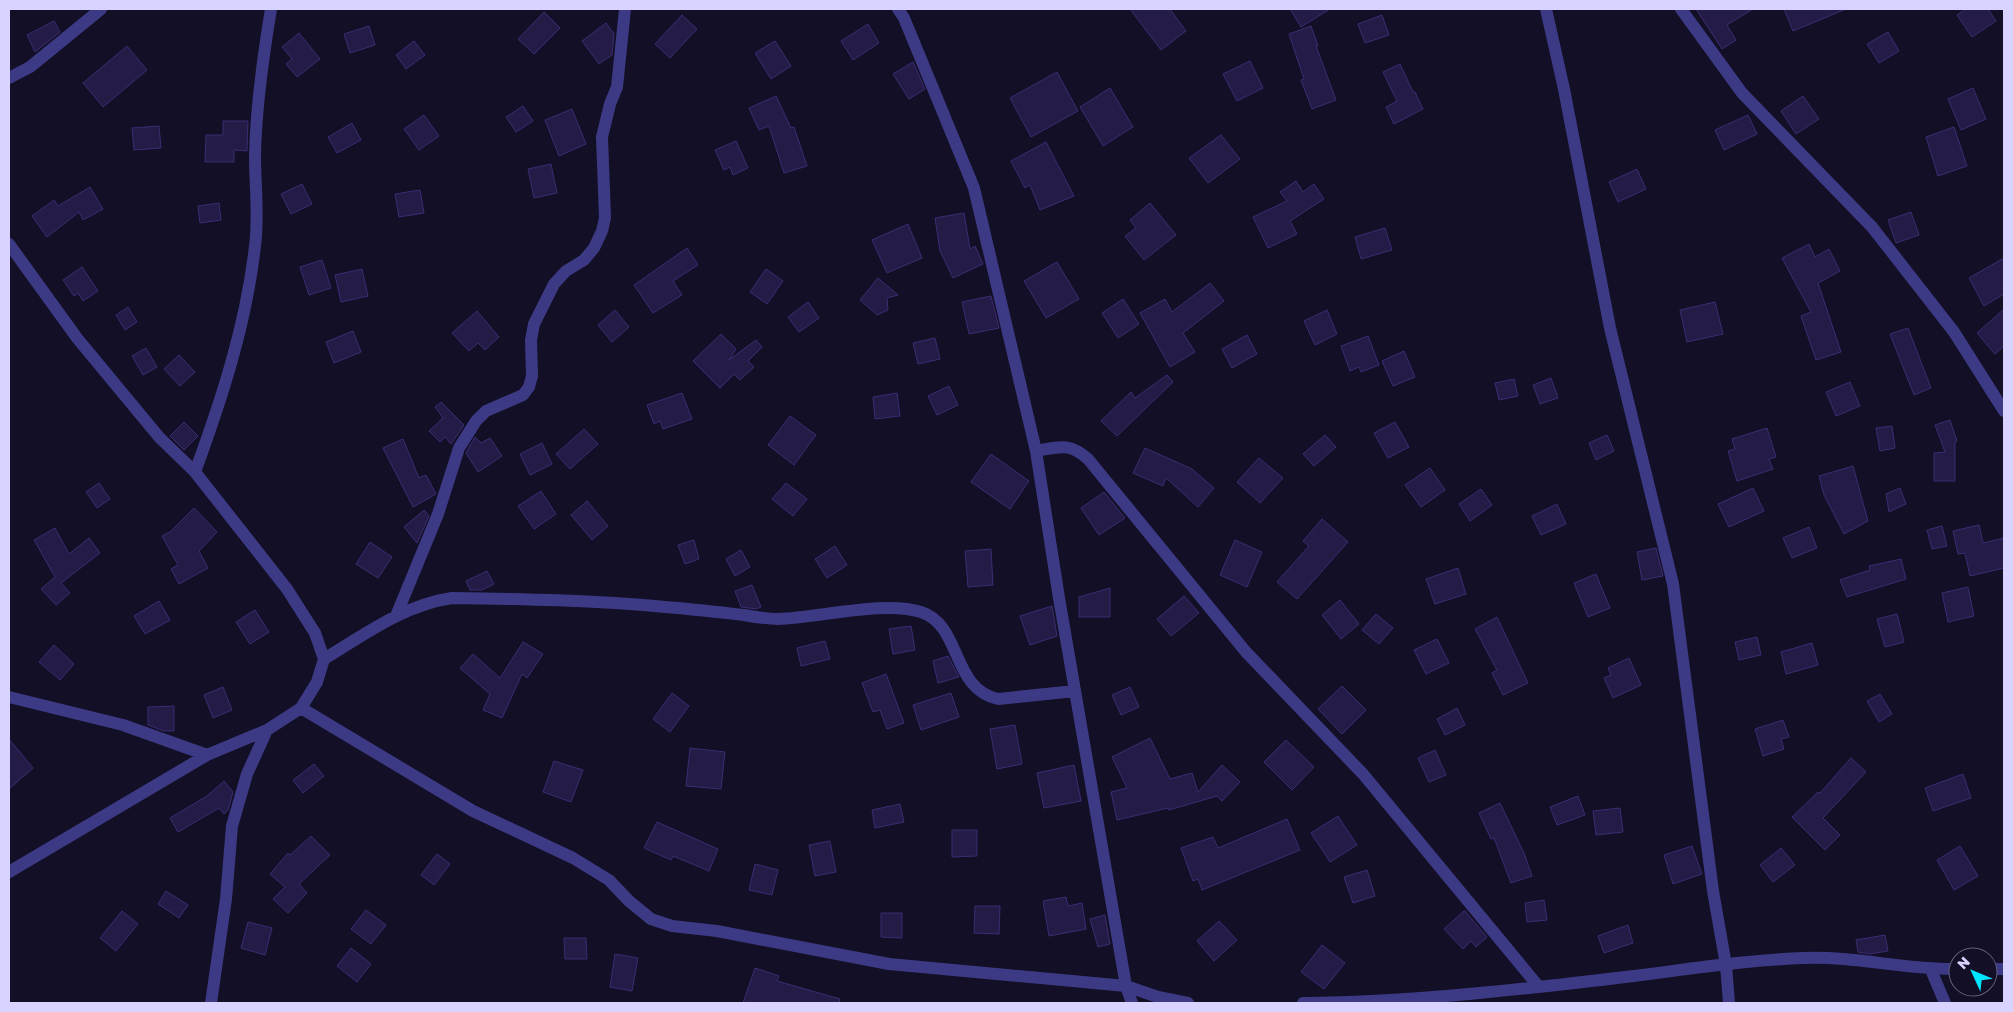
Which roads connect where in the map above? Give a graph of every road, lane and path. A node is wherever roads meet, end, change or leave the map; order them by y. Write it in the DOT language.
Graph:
graph roads {
  1 [pos="101,9"];
  2 [pos="271,9"];
  3 [pos="625,9"];
  4 [pos="898,9"];
  5 [pos="1546,9"];
  6 [pos="1681,9"];
  7 [pos="9,78"];
  8 [pos="9,244"];
  9 [pos="2004,411"];
  10 [pos="1036,451"];
  11 [pos="195,472"];
  12 [pos="396,616"];
  13 [pos="324,659"];
  14 [pos="1075,691"];
  15 [pos="9,697"];
  16 [pos="301,708"];
  17 [pos="267,730"];
  18 [pos="207,755"];
  19 [pos="9,872"];
  20 [pos="1726,965"];
  21 [pos="1948,969"];
  22 [pos="1931,970"];
  23 [pos="1126,986"];
  24 [pos="1539,987"];
  25 [pos="211,1003"];
  26 [pos="1132,1003"];
  27 [pos="1188,1003"];
  28 [pos="1303,1003"];
  29 [pos="1729,1003"];
  30 [pos="1945,1003"];
  1 -- 7 [label="street"];
  2 -- 11 [label="street"];
  3 -- 12 [label="street"];
  4 -- 10 [label="street"];
  5 -- 20 [label="street"];
  6 -- 9 [label="street"];
  8 -- 11 [label="street"];
  10 -- 14 [label="street"];
  10 -- 24 [label="street"];
  11 -- 13 [label="street"];
  12 -- 13 [label="street"];
  12 -- 14 [label="street"];
  13 -- 16 [label="street"];
  14 -- 23 [label="street"];
  15 -- 18 [label="street"];
  16 -- 17 [label="street"];
  16 -- 23 [label="street"];
  17 -- 18 [label="street"];
  17 -- 25 [label="street"];
  18 -- 19 [label="street"];
  20 -- 22 [label="street"];
  20 -- 24 [label="street"];
  20 -- 29 [label="street"];
  21 -- 22 [label="street"];
  22 -- 30 [label="street"];
  23 -- 26 [label="street"];
  23 -- 27 [label="street"];
  24 -- 28 [label="street"];
}
